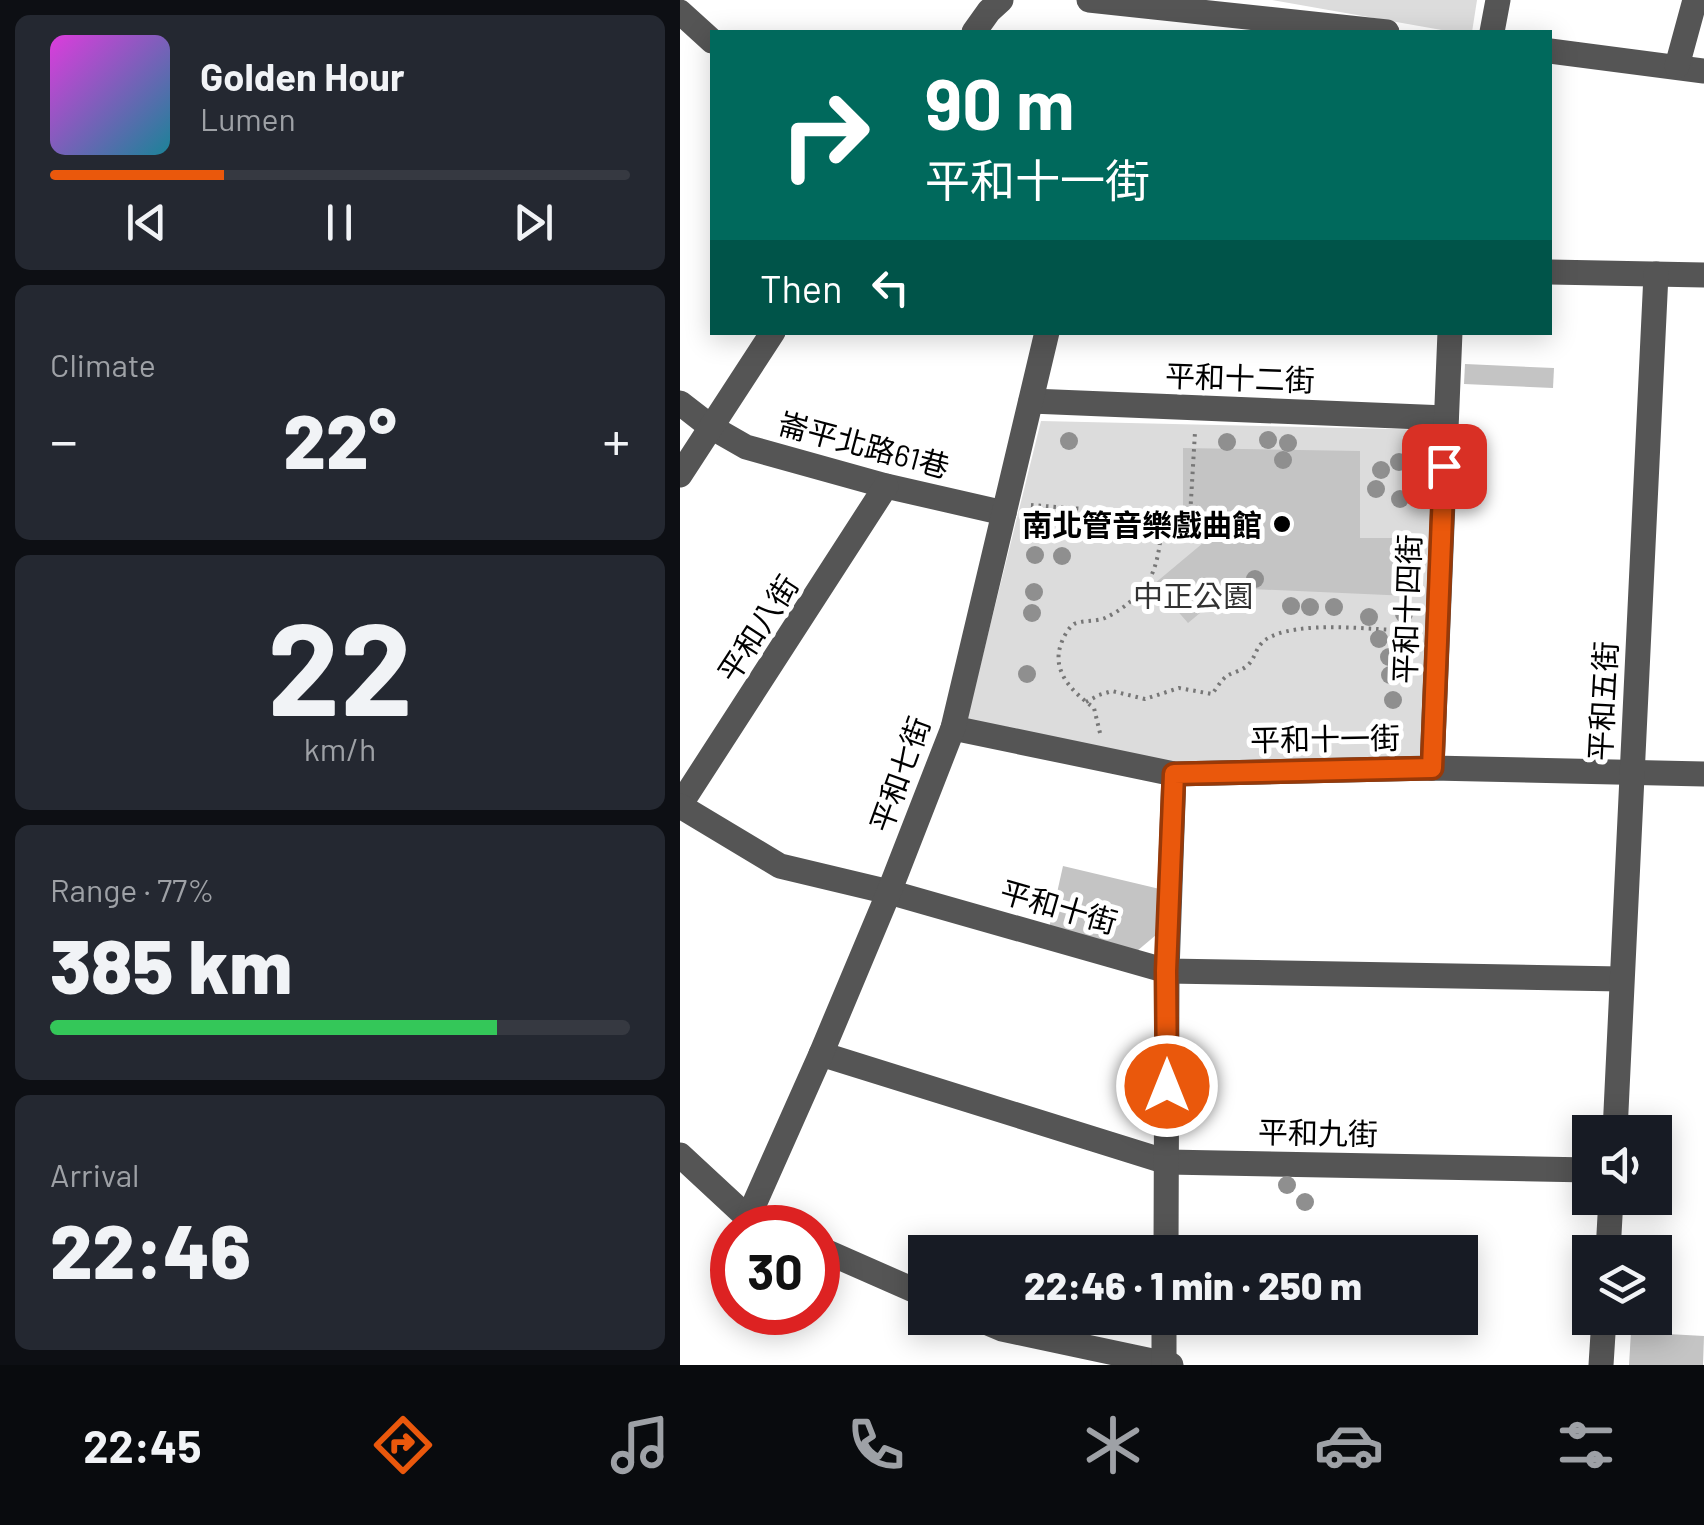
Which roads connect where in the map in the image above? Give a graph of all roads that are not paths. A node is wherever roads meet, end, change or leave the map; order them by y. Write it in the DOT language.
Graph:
graph roads {
  1 [pos="1001,0"];
  2 [pos="1089,0"];
  3 [pos="1498,0"];
  4 [pos="1695,0"];
  5 [pos="680,12"];
  6 [pos="975,30"];
  7 [pos="1368,30"];
  8 [pos="1492,30"];
  9 [pos="710,39"];
  10 [pos="1552,51"];
  11 [pos="1676,66"];
  12 [pos="1704,71"];
  13 [pos="1552,272"];
  14 [pos="1656,274"];
  15 [pos="1704,275"];
  16 [pos="771,335"];
  17 [pos="1046,335"];
  18 [pos="1450,335"];
  19 [pos="1031,401"];
  20 [pos="680,403"];
  21 [pos="1446,418"];
  22 [pos="711,427"];
  23 [pos="680,475"];
  24 [pos="886,486"];
  25 [pos="1004,513"];
  26 [pos="953,728"];
  27 [pos="1432,768"];
  28 [pos="1631,772"];
  29 [pos="1174,774"];
  30 [pos="1704,774"];
  31 [pos="680,805"];
  32 [pos="890,892"];
  33 [pos="1166,971"];
  34 [pos="1621,979"];
  35 [pos="821,1054"];
  36 [pos="1616,1115"];
  37 [pos="680,1155"];
  38 [pos="1167,1162"];
  39 [pos="1572,1170"];
  40 [pos="738,1205"];
  41 [pos="766,1205"];
  42 [pos="1166,1235"];
  43 [pos="840,1258"];
  44 [pos="908,1288"];
  45 [pos="1030,1335"];
  46 [pos="1165,1335"];
  47 [pos="1603,1335"];
  48 [pos="1167,1365"];
  49 [pos="1601,1365"];
  1 -- 6 [label="street"];
  2 -- 7 [label="street"];
  3 -- 8 [label="street"];
  4 -- 11 [label="street"];
  5 -- 9 [label="street"];
  10 -- 11 [label="street"];
  11 -- 12 [label="street"];
  13 -- 14 [label="street"];
  14 -- 15 [label="street"];
  14 -- 28 [label="street, 平和五街"];
  16 -- 22 [label="street"];
  17 -- 19 [label="street, 平和七街"];
  18 -- 21 [label="street, 平和十四街"];
  19 -- 21 [label="street, 平和十二街"];
  19 -- 25 [label="street, 平和七街"];
  20 -- 22 [label="street, 崙平北路61巷"];
  21 -- 27 [label="street, 平和十四街"];
  22 -- 23 [label="street"];
  22 -- 24 [label="street, 崙平北路61巷"];
  24 -- 25 [label="street, 崙平北路61巷"];
  24 -- 31 [label="street, 平和八街"];
  25 -- 26 [label="street, 平和七街"];
  26 -- 29 [label="street, 平和十一街"];
  26 -- 32 [label="street, 平和七街"];
  27 -- 28 [label="street, 平和十一街"];
  27 -- 29 [label="street, 平和十一街"];
  28 -- 30 [label="street, 平和十一街"];
  28 -- 34 [label="street, 平和五街"];
  29 -- 33 [label="street"];
  31 -- 32 [label="street, 平和十街"];
  32 -- 33 [label="street, 平和十街"];
  32 -- 35 [label="street, 平和七街"];
  33 -- 34 [label="street, 平和十街"];
  33 -- 38 [label="street"];
  34 -- 36 [label="street, 平和五街"];
  35 -- 38 [label="street, 平和九街"];
  35 -- 41 [label="street, 平和七街"];
  37 -- 40 [label="street"];
  38 -- 39 [label="street, 平和九街"];
  38 -- 42 [label="street"];
  43 -- 44 [label="street"];
  45 -- 48 [label="street"];
  46 -- 48 [label="street"];
  47 -- 49 [label="street"];
}
